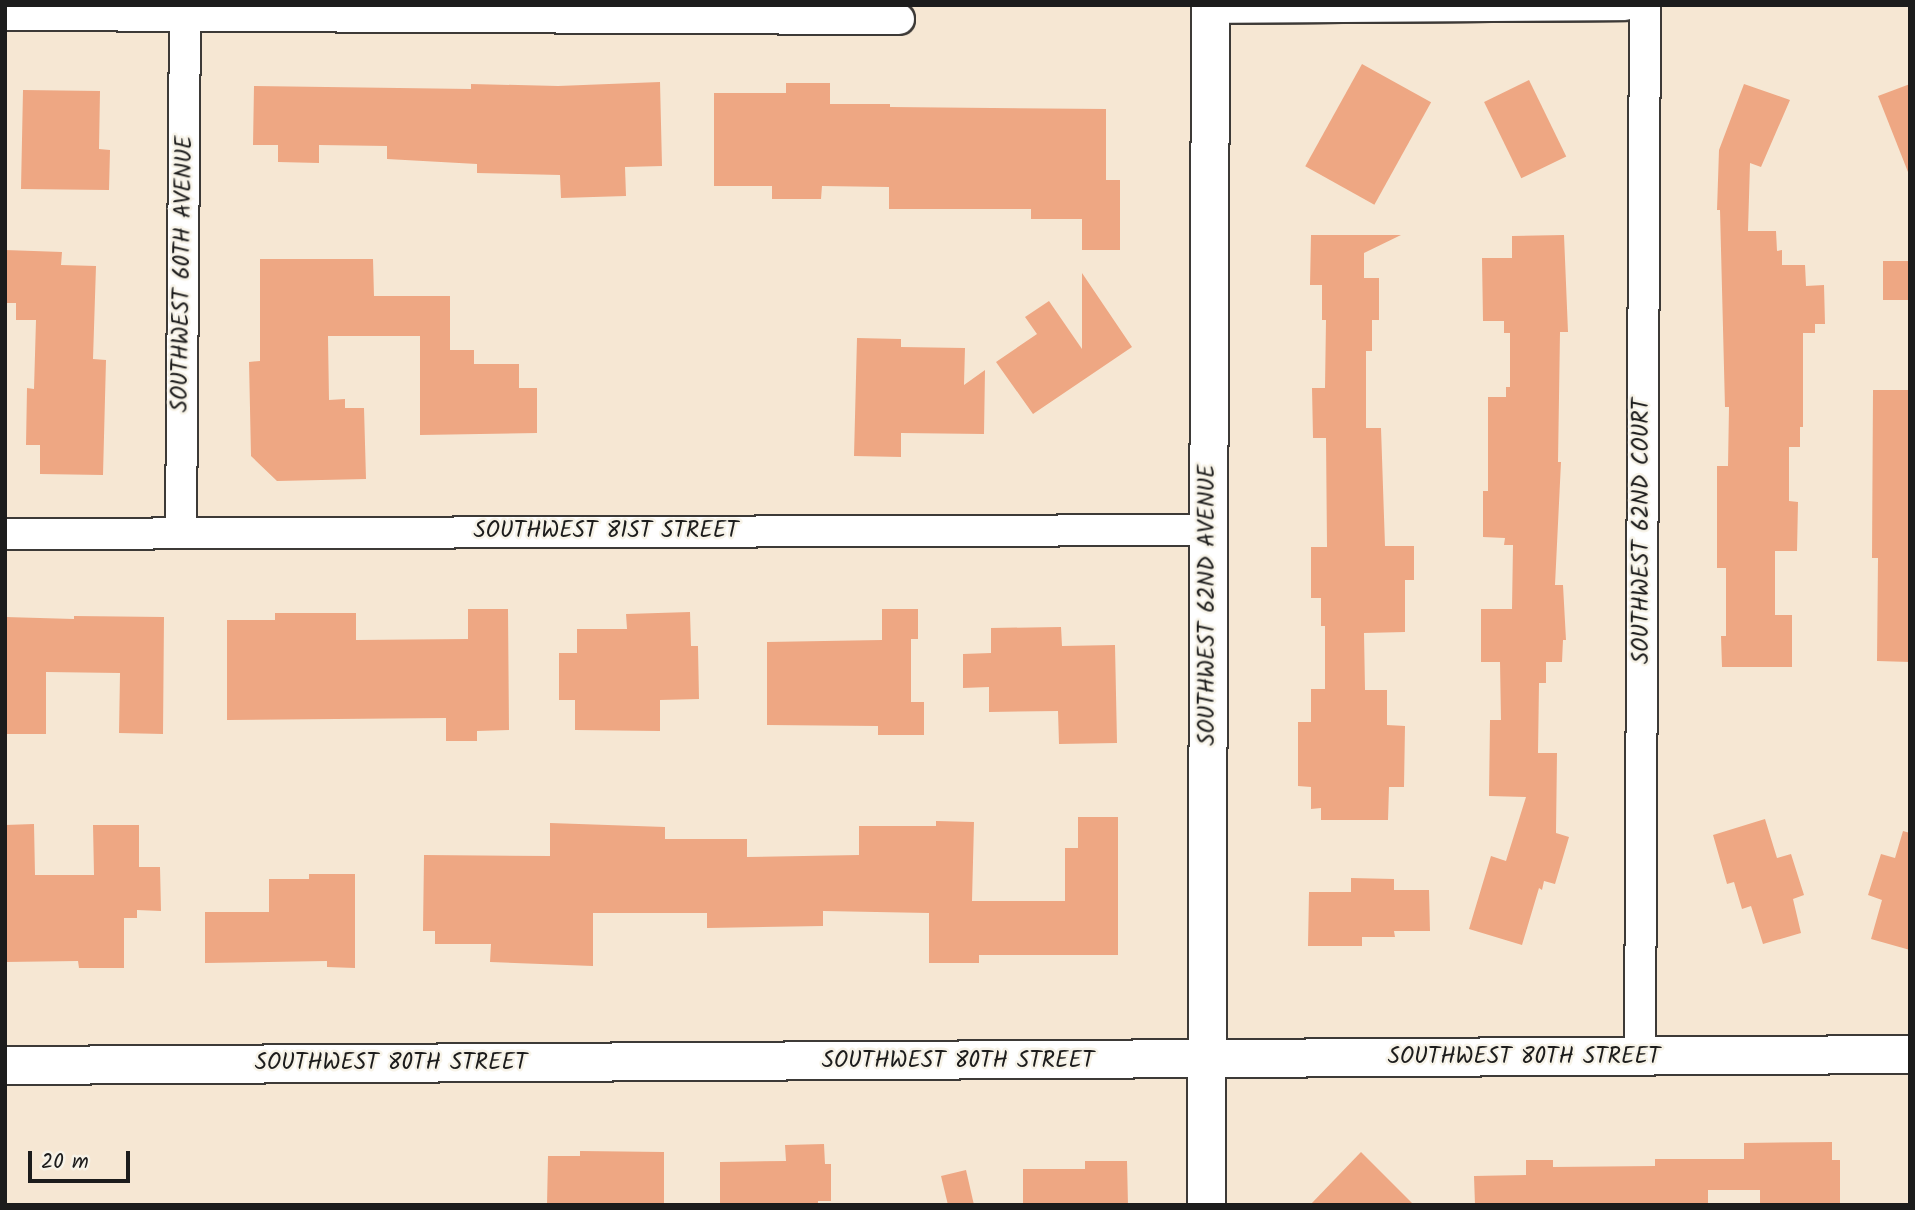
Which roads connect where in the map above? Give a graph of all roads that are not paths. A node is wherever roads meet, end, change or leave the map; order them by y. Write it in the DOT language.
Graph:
graph roads {
  1 [pos="1625,5"];
  2 [pos="1645,5"];
  3 [pos="1210,7"];
  4 [pos="438,10"];
  5 [pos="5,15"];
  6 [pos="186,15"];
  7 [pos="899,19"];
  8 [pos="1207,530"];
  9 [pos="181,533"];
  10 [pos="5,534"];
  11 [pos="1910,1054"];
  12 [pos="1640,1056"];
  13 [pos="1207,1058"];
  14 [pos="5,1065"];
  15 [pos="1206,1205"];
  1 -- 3 [label="street"];
  2 -- 12 [label="street, SOUTHWEST 62ND COURT"];
  3 -- 8 [label="street, SOUTHWEST 62ND AVENUE"];
  4 -- 6 [label="street"];
  4 -- 7 [label="street"];
  5 -- 6 [label="street"];
  6 -- 9 [label="street, SOUTHWEST 60TH AVENUE"];
  8 -- 9 [label="street, SOUTHWEST 81ST STREET"];
  8 -- 13 [label="street, SOUTHWEST 62ND AVENUE"];
  9 -- 10 [label="street, SOUTHWEST 81ST STREET"];
  11 -- 12 [label="street, SOUTHWEST 80TH STREET"];
  12 -- 13 [label="street, SOUTHWEST 80TH STREET"];
  13 -- 14 [label="street, SOUTHWEST 80TH STREET"];
  13 -- 15 [label="street, SOUTHWEST 62ND AVENUE"];
}
